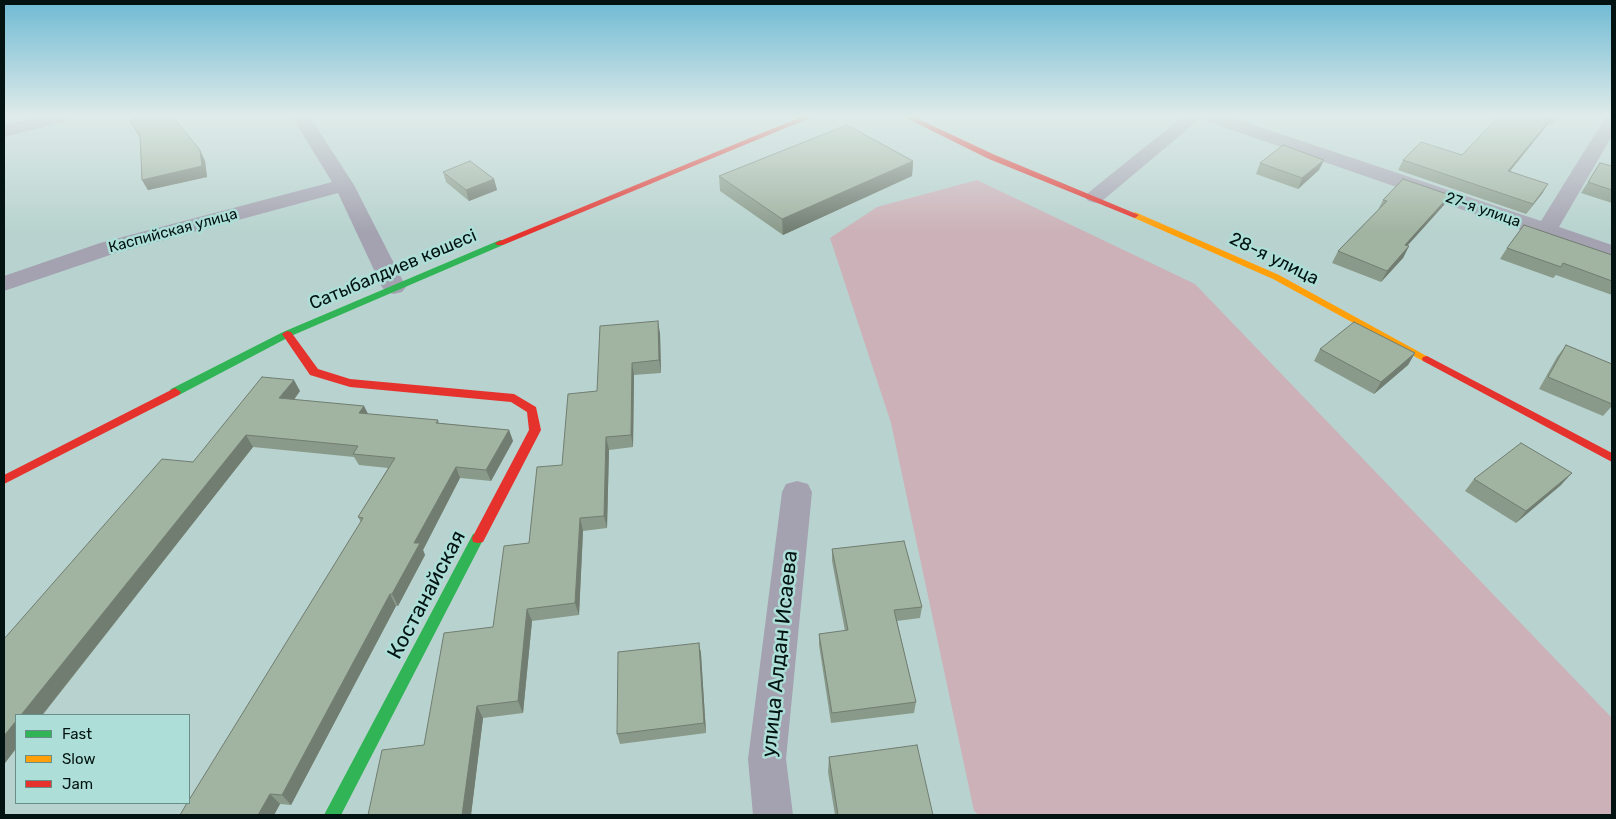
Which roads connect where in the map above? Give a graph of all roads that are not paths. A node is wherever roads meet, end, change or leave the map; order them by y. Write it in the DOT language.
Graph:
graph roads {
  1 [pos="328,155"];
  2 [pos="715,155"];
  3 [pos="988,155"];
  4 [pos="1146,155"];
  5 [pos="1324,155"];
  6 [pos="1591,155"];
  7 [pos="344,185"];
  8 [pos="1095,196"];
  9 [pos="1546,231"];
  10 [pos="1612,252"];
  11 [pos="4,284"];
  12 [pos="394,287"];
  13 [pos="287,334"];
  14 [pos="1612,458"];
  15 [pos="4,480"];
  16 [pos="797,492"];
  17 [pos="332,815"];
  18 [pos="773,815"];
  1 -- 7 [label="street"];
  2 -- 12 [label="street, Сатыбалдиев көшесі"];
  3 -- 8 [label="street, 28-я улица"];
  4 -- 8 [label="street"];
  5 -- 9 [label="street, 27-я улица"];
  6 -- 9 [label="street"];
  7 -- 11 [label="street, Каспийская улица"];
  7 -- 12 [label="street"];
  8 -- 14 [label="street, 28-я улица"];
  9 -- 10 [label="street, 27-я улица"];
  12 -- 13 [label="street, Сатыбалдиев көшесі"];
  13 -- 15 [label="street, Сатыбалдиев көшесі"];
  13 -- 17 [label="street, Костанайская"];
  16 -- 18 [label="street, улица Алдан Исаева"];
}
